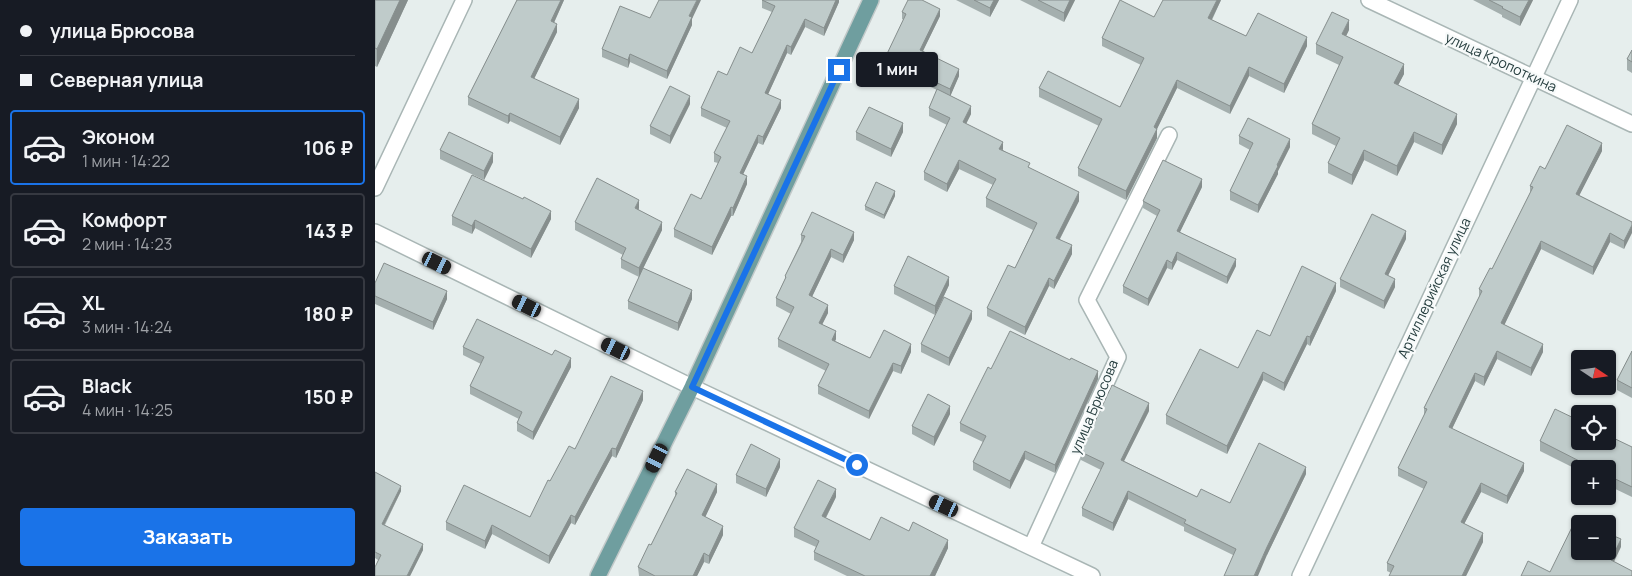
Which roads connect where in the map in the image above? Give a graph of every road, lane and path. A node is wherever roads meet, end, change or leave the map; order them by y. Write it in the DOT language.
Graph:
graph roads {
  1 [pos="464,0"];
  2 [pos="871,0"];
  3 [pos="1369,0"];
  4 [pos="1570,0"];
  5 [pos="1533,76"];
  6 [pos="1632,124"];
  7 [pos="1169,135"];
  8 [pos="375,188"];
  9 [pos="375,232"];
  10 [pos="692,387"];
  11 [pos="1031,547"];
  12 [pos="598,576"];
  13 [pos="1092,576"];
  14 [pos="1300,576"];
  1 -- 8 [label="street"];
  2 -- 10 [label="main road"];
  3 -- 5 [label="street, улица Кропоткина"];
  4 -- 5 [label="street, Артиллерийская улица"];
  5 -- 6 [label="street, улица Кропоткина"];
  5 -- 14 [label="street, Артиллерийская улица"];
  7 -- 11 [label="street, улица Брюсова"];
  9 -- 10 [label="street"];
  10 -- 11 [label="street"];
  10 -- 12 [label="main road"];
  11 -- 13 [label="street"];
}
